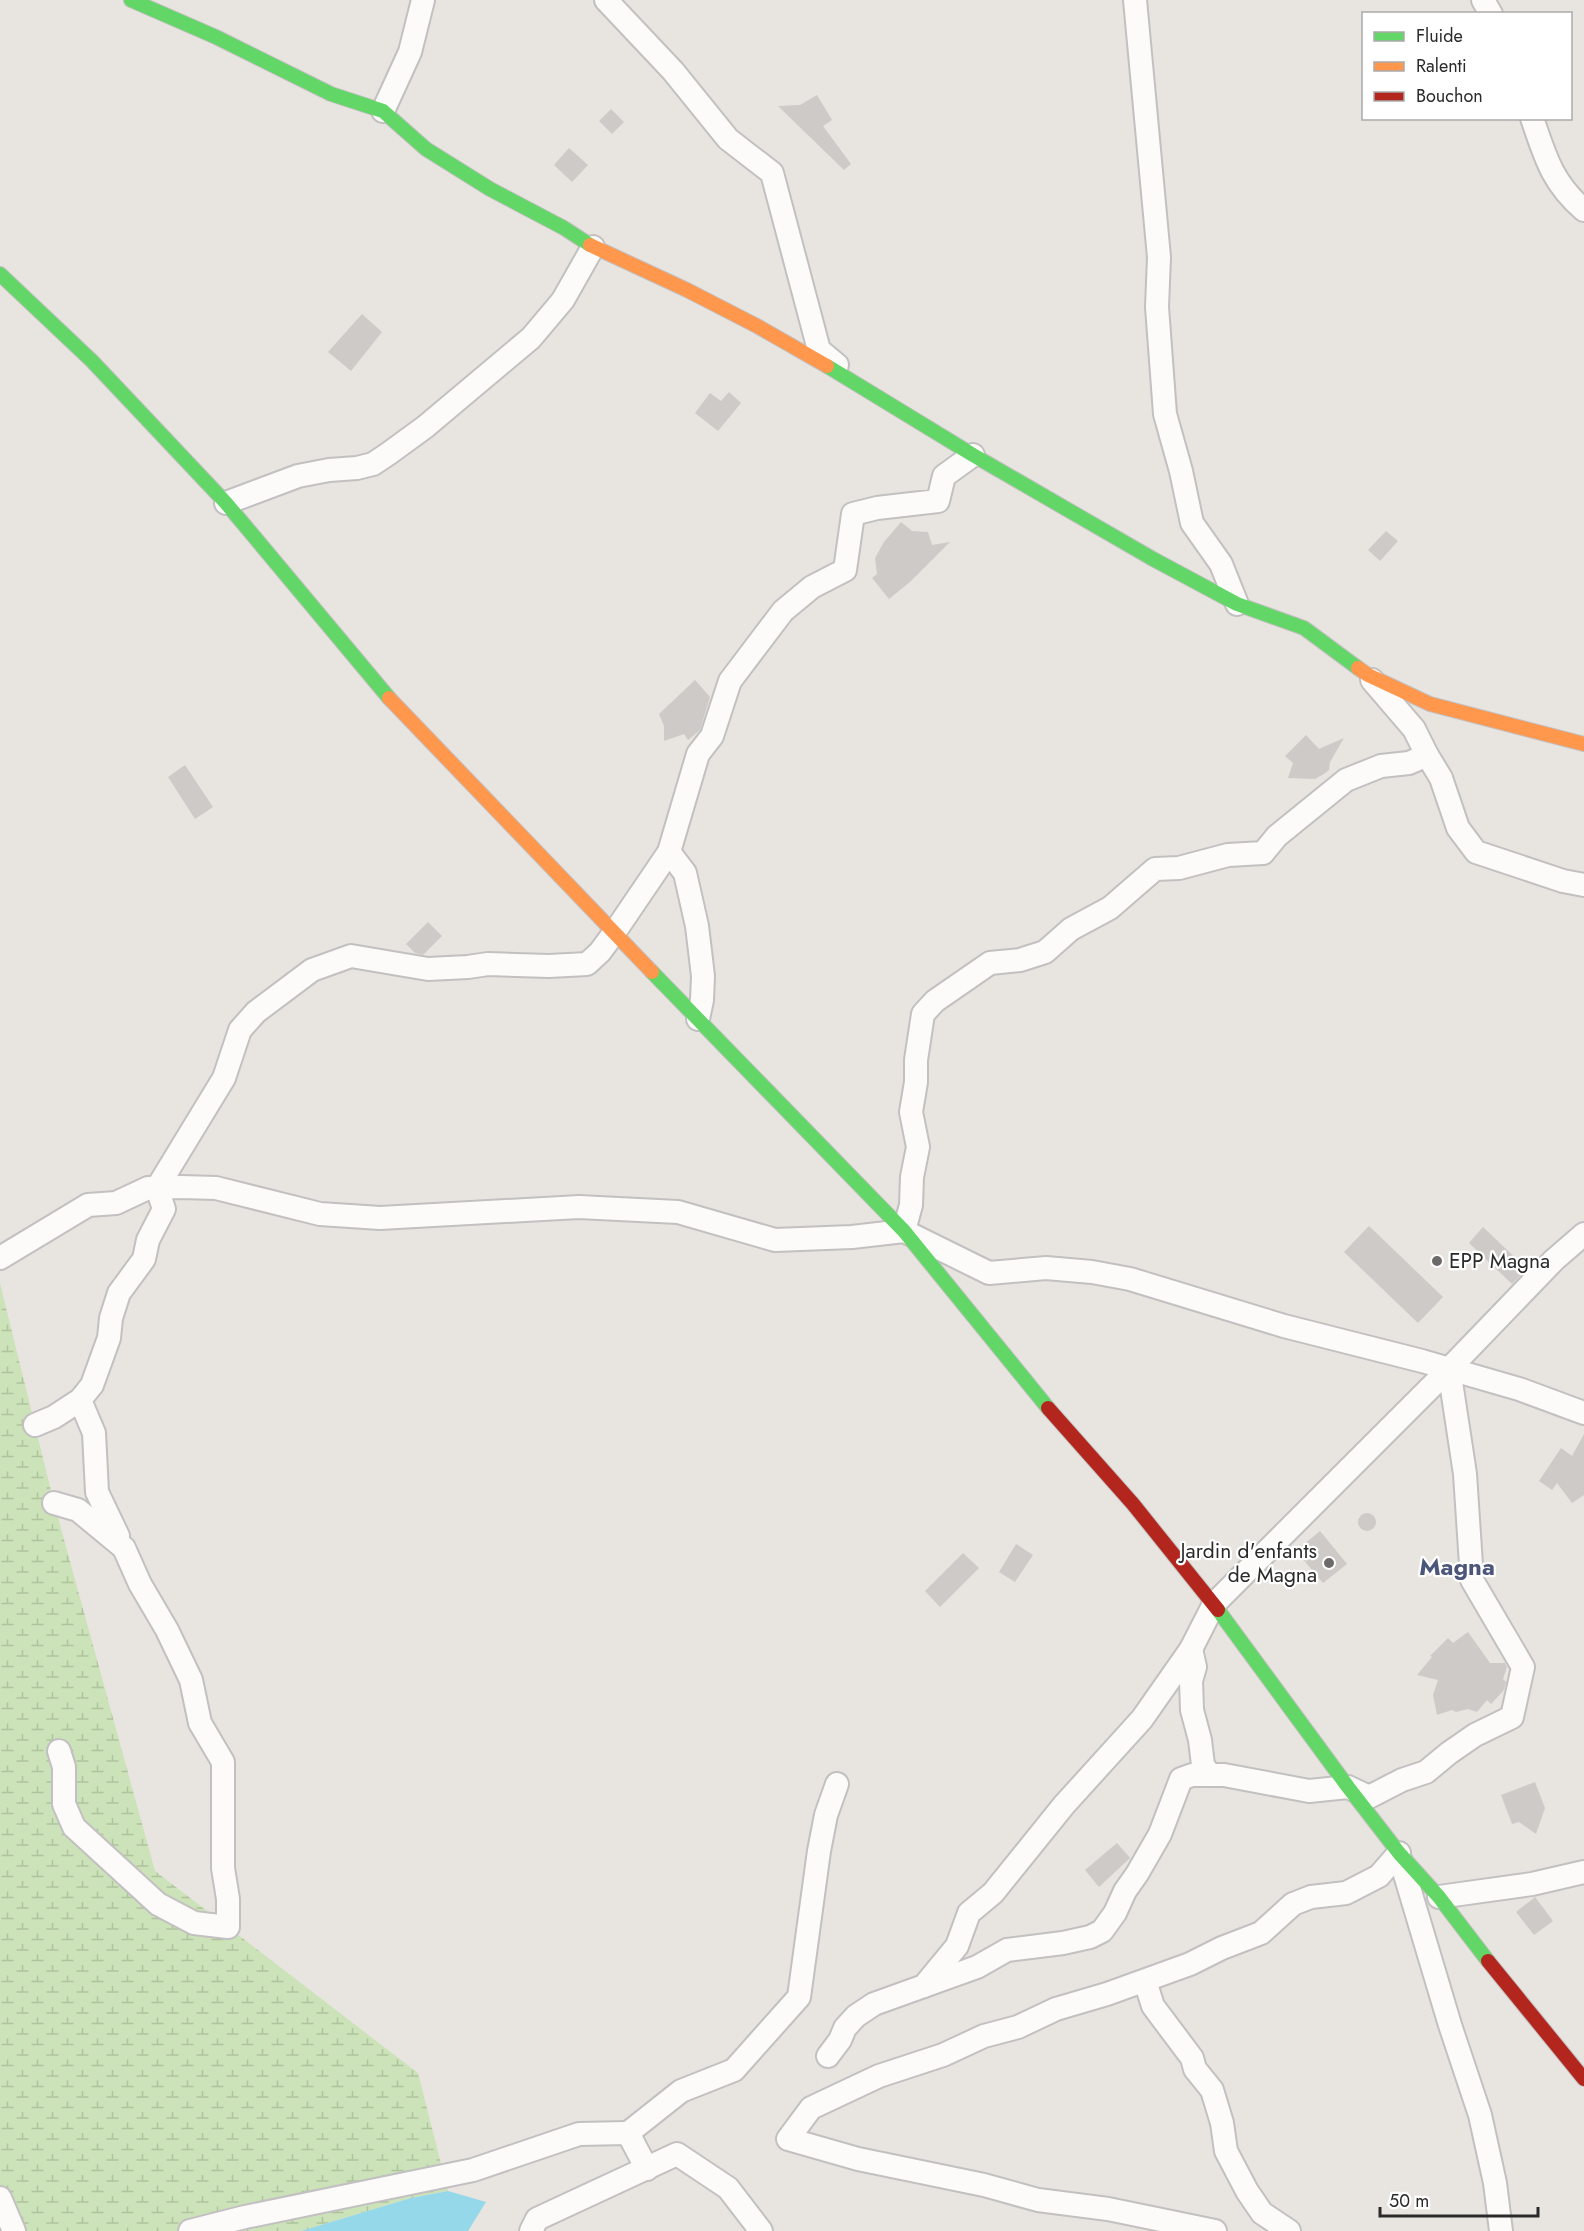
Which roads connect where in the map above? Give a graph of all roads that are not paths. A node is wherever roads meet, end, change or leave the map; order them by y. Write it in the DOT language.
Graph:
graph roads {
  1 [pos="130,0"];
  2 [pos="423,0"];
  3 [pos="606,0"];
  4 [pos="1135,0"];
  5 [pos="382,111"];
  6 [pos="1533,120"];
  7 [pos="1584,210"];
  8 [pos="593,247"];
  9 [pos="0,274"];
  10 [pos="858,384"];
  11 [pos="973,455"];
  12 [pos="226,503"];
  13 [pos="1237,604"];
  14 [pos="1368,675"];
  15 [pos="1584,744"];
  16 [pos="1427,755"];
  17 [pos="669,852"];
  18 [pos="1584,885"];
  19 [pos="614,933"];
  20 [pos="698,1019"];
  21 [pos="157,1188"];
  22 [pos="904,1231"];
  23 [pos="1584,1234"];
  24 [pos="0,1258"];
  25 [pos="1449,1369"];
  26 [pos="80,1400"];
  27 [pos="1584,1413"];
  28 [pos="34,1425"];
  29 [pos="54,1503"];
  30 [pos="124,1548"];
  31 [pos="1214,1604"];
  32 [pos="1191,1649"];
  33 [pos="59,1751"];
  34 [pos="1210,1775"];
  35 [pos="837,1784"];
  36 [pos="1348,1787"];
  37 [pos="1399,1853"];
  38 [pos="1584,1872"];
  39 [pos="1439,1897"];
  40 [pos="1145,1981"];
  41 [pos="924,1986"];
  42 [pos="828,2056"];
  43 [pos="1584,2079"];
  44 [pos="628,2133"];
  45 [pos="647,2169"];
  46 [pos="0,2198"];
  47 [pos="14,2231"];
  48 [pos="190,2231"];
  49 [pos="531,2231"];
  50 [pos="761,2231"];
  51 [pos="1215,2231"];
  52 [pos="1289,2231"];
  53 [pos="1501,2231"];
  1 -- 5 [label="street"];
  2 -- 5 [label="street"];
  3 -- 10 [label="street"];
  4 -- 13 [label="street"];
  5 -- 8 [label="street"];
  6 -- 7 [label="street"];
  8 -- 10 [label="street"];
  8 -- 12 [label="street"];
  9 -- 12 [label="street"];
  10 -- 11 [label="street"];
  11 -- 13 [label="street"];
  11 -- 17 [label="street"];
  12 -- 19 [label="street"];
  13 -- 14 [label="street"];
  14 -- 15 [label="street"];
  14 -- 16 [label="street"];
  16 -- 18 [label="street"];
  16 -- 22 [label="street"];
  17 -- 19 [label="street"];
  17 -- 20 [label="street"];
  19 -- 20 [label="street"];
  19 -- 21 [label="street"];
  20 -- 22 [label="street"];
  21 -- 22 [label="street"];
  21 -- 24 [label="street"];
  21 -- 26 [label="street"];
  22 -- 25 [label="street"];
  22 -- 31 [label="street"];
  23 -- 25 [label="street"];
  25 -- 27 [label="street"];
  25 -- 31 [label="street"];
  25 -- 36 [label="street"];
  26 -- 28 [label="street"];
  26 -- 30 [label="street"];
  29 -- 30 [label="street"];
  30 -- 33 [label="street"];
  31 -- 32 [label="street"];
  31 -- 36 [label="street"];
  32 -- 34 [label="street"];
  32 -- 41 [label="street"];
  34 -- 36 [label="street"];
  34 -- 41 [label="street"];
  35 -- 44 [label="street"];
  36 -- 37 [label="street"];
  37 -- 39 [label="street"];
  37 -- 40 [label="street"];
  37 -- 53 [label="street"];
  38 -- 39 [label="street"];
  39 -- 43 [label="street"];
  40 -- 51 [label="street"];
  40 -- 52 [label="street"];
  41 -- 42 [label="street"];
  44 -- 45 [label="street"];
  44 -- 48 [label="street"];
  45 -- 49 [label="street"];
  45 -- 50 [label="street"];
  46 -- 47 [label="street"];
}
